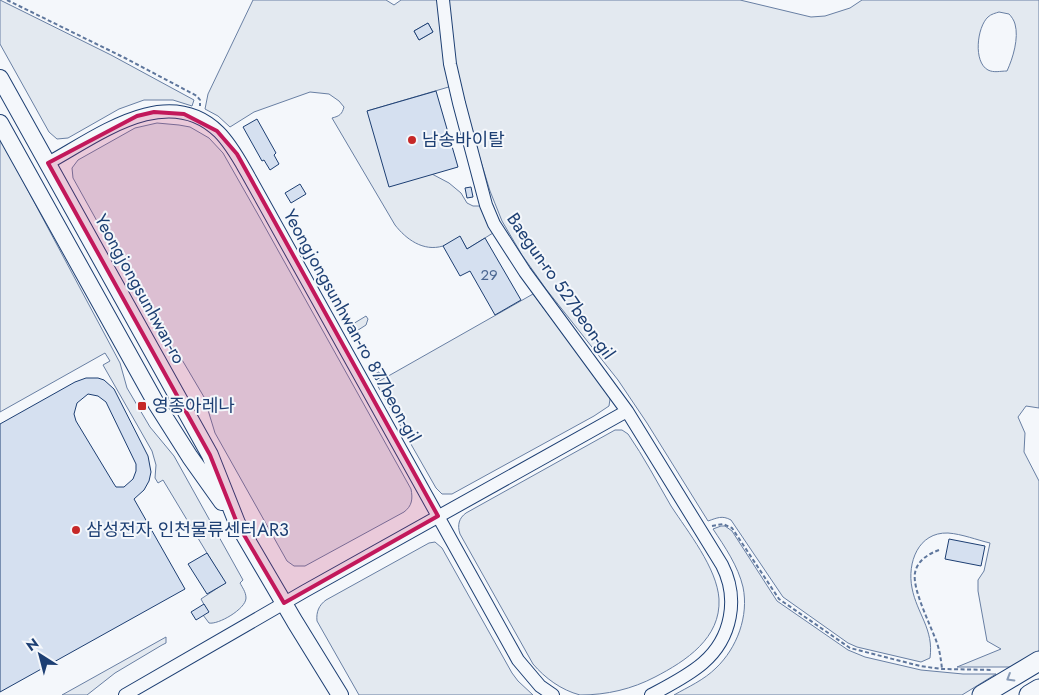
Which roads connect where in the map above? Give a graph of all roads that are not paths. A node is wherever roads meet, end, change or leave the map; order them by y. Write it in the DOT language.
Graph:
graph roads {
  1 [pos="443,0"];
  2 [pos="0,78"];
  3 [pos="0,123"];
  4 [pos="48,163"];
  5 [pos="627,411"];
  6 [pos="438,516"];
  7 [pos="237,523"];
  8 [pos="284,603"];
  9 [pos="1039,661"];
  10 [pos="1039,689"];
  11 [pos="125,695"];
  12 [pos="340,695"];
  13 [pos="553,695"];
  14 [pos="651,695"];
  15 [pos="982,695"];
  16 [pos="1029,695"];
  1 -- 5 [label="street, Baegun-ro 527beon-gil"];
  2 -- 4 [label="main road, Yeongjongsunhwan-ro"];
  3 -- 7 [label="main road, Yeongjongsunhwan-ro"];
  4 -- 6 [label="street, Yeongjongsunhwan-ro 877beon-gil"];
  4 -- 7 [label="main road, Yeongjongsunhwan-ro"];
  5 -- 6 [label="street"];
  5 -- 14 [label="street"];
  6 -- 8 [label="street"];
  6 -- 13 [label="street, Yeongjongsunhwan-ro 877beon-gil"];
  7 -- 8 [label="main road, Yeongjongsunhwan-ro"];
  8 -- 11 [label="street"];
  8 -- 12 [label="main road, Yeongjongsunhwan-ro"];
  9 -- 15 [label="highway, one-way"];
  10 -- 16 [label="highway"];
}
